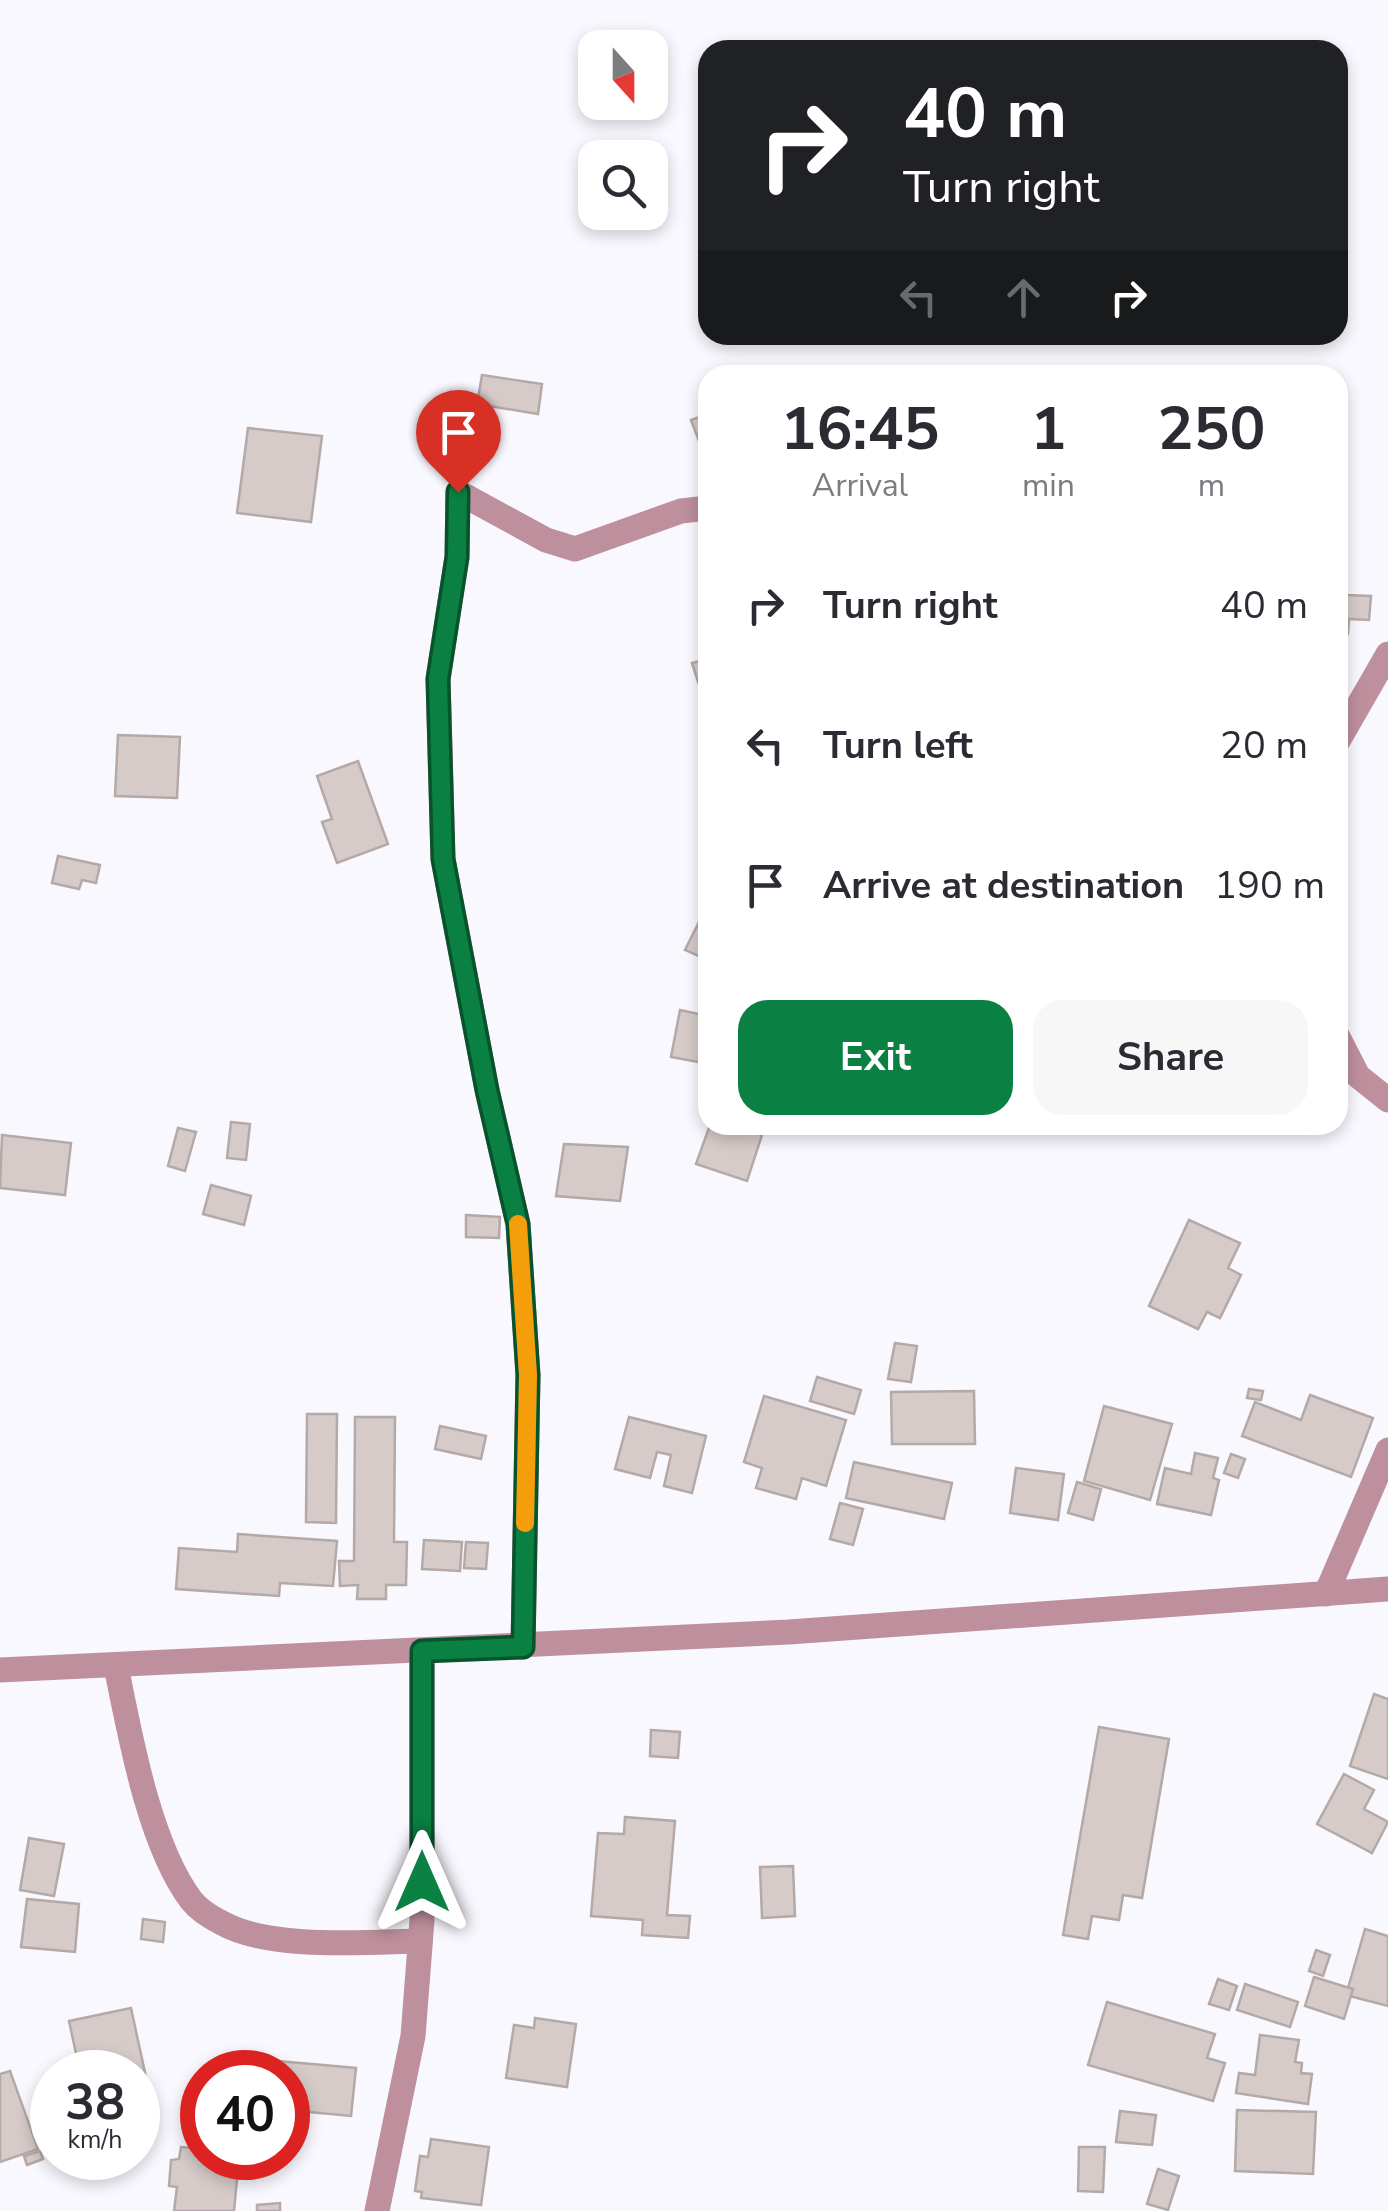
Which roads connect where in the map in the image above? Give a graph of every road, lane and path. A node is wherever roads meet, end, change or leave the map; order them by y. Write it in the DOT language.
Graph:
graph roads {
  1 [pos="698,509"];
  2 [pos="1388,654"];
  3 [pos="1348,723"];
  4 [pos="1348,1057"];
  5 [pos="1388,1100"];
  6 [pos="1388,1450"];
  7 [pos="1388,1589"];
  8 [pos="1326,1594"];
  9 [pos="523,1647"];
  10 [pos="422,1651"];
  11 [pos="116,1666"];
  12 [pos="0,1670"];
  13 [pos="420,1940"];
  14 [pos="377,2211"];
  1 -- 9 [label="street"];
  2 -- 3 [label="street"];
  4 -- 5 [label="street"];
  6 -- 8 [label="street"];
  7 -- 8 [label="street"];
  8 -- 9 [label="street"];
  9 -- 10 [label="street"];
  10 -- 11 [label="street"];
  10 -- 13 [label="street"];
  11 -- 12 [label="street"];
  11 -- 13 [label="street"];
  13 -- 14 [label="street"];
}
